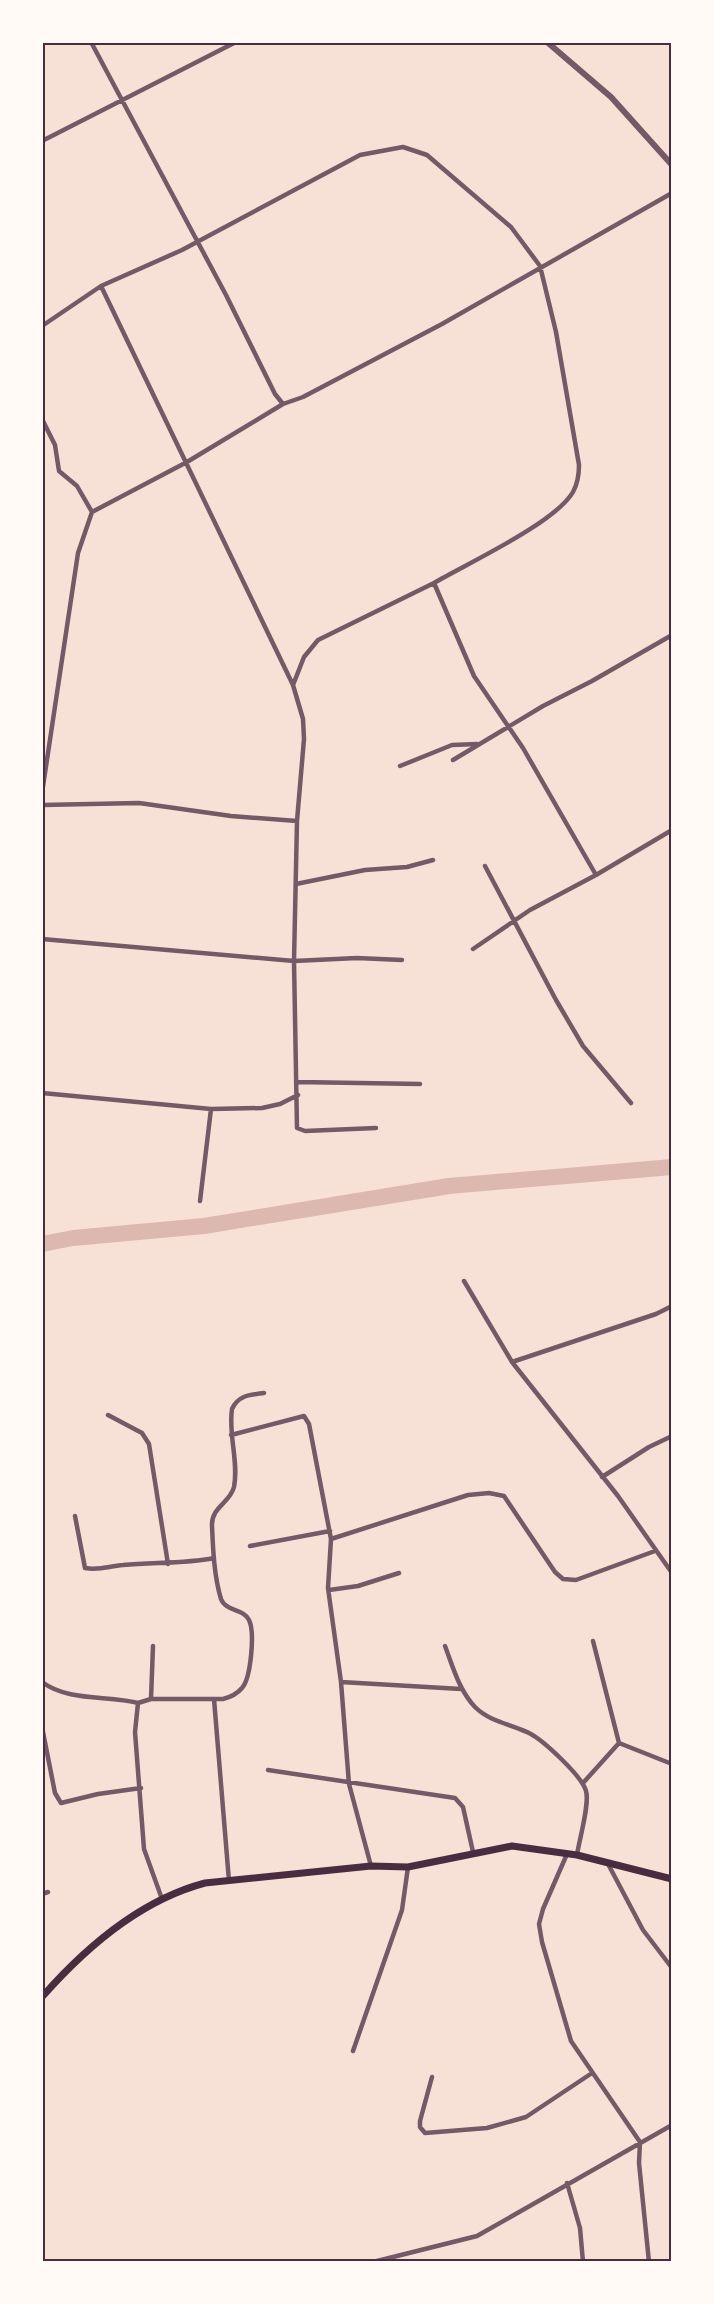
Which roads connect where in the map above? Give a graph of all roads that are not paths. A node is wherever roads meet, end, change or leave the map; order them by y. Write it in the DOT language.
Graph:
graph roads {
  1 [pos="91,42"];
  2 [pos="236,42"];
  3 [pos="547,42"];
  4 [pos="119,99"];
  5 [pos="42,141"];
  6 [pos="672,165"];
  7 [pos="672,193"];
  8 [pos="197,241"];
  9 [pos="540,266"];
  10 [pos="101,286"];
  11 [pos="42,326"];
  12 [pos="283,404"];
  13 [pos="42,418"];
  14 [pos="187,462"];
  15 [pos="92,512"];
  16 [pos="434,583"];
  17 [pos="672,635"];
  18 [pos="293,685"];
  19 [pos="508,727"];
  20 [pos="480,744"];
  21 [pos="453,760"];
  22 [pos="400,766"];
  23 [pos="42,793"];
  24 [pos="42,806"];
  25 [pos="297,821"];
  26 [pos="672,830"];
  27 [pos="433,860"];
  28 [pos="484,866"];
  29 [pos="597,875"];
  30 [pos="296,884"];
  31 [pos="516,921"];
  32 [pos="42,939"];
  33 [pos="473,949"];
  34 [pos="402,960"];
  35 [pos="294,961"];
  36 [pos="298,1082"];
  37 [pos="420,1084"];
  38 [pos="42,1094"];
  39 [pos="298,1095"];
  40 [pos="631,1104"];
  41 [pos="211,1108"];
  42 [pos="376,1128"];
  43 [pos="200,1201"];
  44 [pos="464,1281"];
  45 [pos="672,1306"];
  46 [pos="512,1362"];
  47 [pos="264,1393"];
  48 [pos="108,1415"];
  49 [pos="231,1435"];
  50 [pos="672,1436"];
  51 [pos="602,1477"];
  52 [pos="75,1516"];
  53 [pos="330,1532"];
  54 [pos="331,1539"];
  55 [pos="250,1546"];
  56 [pos="655,1551"];
  57 [pos="214,1558"];
  58 [pos="168,1564"];
  59 [pos="399,1573"];
  60 [pos="672,1573"];
  61 [pos="329,1590"];
  62 [pos="593,1641"];
  63 [pos="445,1646"];
  64 [pos="153,1647"];
  65 [pos="42,1682"];
  66 [pos="341,1682"];
  67 [pos="461,1689"];
  68 [pos="151,1699"];
  69 [pos="214,1699"];
  70 [pos="138,1704"];
  71 [pos="42,1727"];
  72 [pos="619,1743"];
  73 [pos="672,1764"];
  74 [pos="268,1770"];
  75 [pos="349,1784"];
  76 [pos="583,1784"];
  77 [pos="141,1788"];
  78 [pos="473,1852"];
  79 [pos="567,1854"];
  80 [pos="577,1855"];
  81 [pos="607,1862"];
  82 [pos="371,1866"];
  83 [pos="408,1867"];
  84 [pos="672,1879"];
  85 [pos="229,1881"];
  86 [pos="162,1899"];
  87 [pos="672,1968"];
  88 [pos="42,1997"];
  89 [pos="354,2051"];
  90 [pos="592,2073"];
  91 [pos="432,2077"];
  92 [pos="672,2126"];
  93 [pos="640,2142"];
  94 [pos="567,2183"];
  95 [pos="374,2262"];
  96 [pos="583,2262"];
  97 [pos="649,2262"];
  1 -- 4 [label="street"];
  2 -- 4 [label="street"];
  3 -- 6 [label="street"];
  4 -- 5 [label="street"];
  4 -- 8 [label="street"];
  7 -- 9 [label="street"];
  8 -- 9 [label="street"];
  8 -- 10 [label="street"];
  8 -- 12 [label="street"];
  9 -- 12 [label="street"];
  9 -- 16 [label="street"];
  10 -- 11 [label="street"];
  10 -- 14 [label="street"];
  12 -- 14 [label="street"];
  13 -- 15 [label="street"];
  14 -- 15 [label="street"];
  14 -- 18 [label="street"];
  15 -- 23 [label="street"];
  16 -- 18 [label="street"];
  16 -- 19 [label="street"];
  17 -- 19 [label="street"];
  18 -- 25 [label="street"];
  19 -- 20 [label="street"];
  19 -- 29 [label="street"];
  20 -- 21 [label="street"];
  20 -- 22 [label="street"];
  24 -- 25 [label="street"];
  25 -- 30 [label="street"];
  26 -- 29 [label="street"];
  27 -- 30 [label="street"];
  28 -- 31 [label="street"];
  29 -- 31 [label="street"];
  30 -- 35 [label="street"];
  31 -- 33 [label="street"];
  31 -- 40 [label="street"];
  32 -- 35 [label="street"];
  34 -- 35 [label="street"];
  35 -- 36 [label="street"];
  36 -- 37 [label="street"];
  36 -- 39 [label="street"];
  38 -- 41 [label="street"];
  39 -- 41 [label="street"];
  39 -- 42 [label="street"];
  41 -- 43 [label="street"];
  44 -- 46 [label="street"];
  45 -- 46 [label="street"];
  46 -- 51 [label="street"];
  47 -- 49 [label="street"];
  48 -- 58 [label="street"];
  49 -- 53 [label="street"];
  49 -- 57 [label="street"];
  50 -- 51 [label="street"];
  51 -- 56 [label="street"];
  52 -- 58 [label="street"];
  53 -- 54 [label="street"];
  53 -- 55 [label="street"];
  54 -- 56 [label="street"];
  54 -- 61 [label="street"];
  56 -- 60 [label="street"];
  57 -- 58 [label="street"];
  57 -- 69 [label="street"];
  59 -- 61 [label="street"];
  61 -- 66 [label="street"];
  62 -- 72 [label="street"];
  63 -- 67 [label="street"];
  64 -- 68 [label="street"];
  65 -- 70 [label="street"];
  66 -- 67 [label="street"];
  66 -- 75 [label="street"];
  67 -- 76 [label="street"];
  68 -- 69 [label="street"];
  68 -- 70 [label="street"];
  69 -- 85 [label="street"];
  70 -- 77 [label="street"];
  71 -- 77 [label="street"];
  72 -- 73 [label="street"];
  72 -- 76 [label="street"];
  74 -- 75 [label="street"];
  75 -- 78 [label="street"];
  75 -- 82 [label="street"];
  76 -- 80 [label="street"];
  77 -- 86 [label="street"];
  78 -- 79 [label="main road"];
  78 -- 83 [label="main road"];
  79 -- 80 [label="main road"];
  79 -- 90 [label="street"];
  80 -- 81 [label="main road"];
  81 -- 84 [label="main road"];
  81 -- 87 [label="street"];
  82 -- 83 [label="main road"];
  82 -- 85 [label="main road"];
  83 -- 89 [label="street"];
  85 -- 86 [label="main road"];
  86 -- 88 [label="main road"];
  90 -- 91 [label="street"];
  90 -- 93 [label="street"];
  92 -- 93 [label="street"];
  93 -- 94 [label="street"];
  93 -- 97 [label="street"];
  94 -- 95 [label="street"];
  94 -- 96 [label="street"];
}
